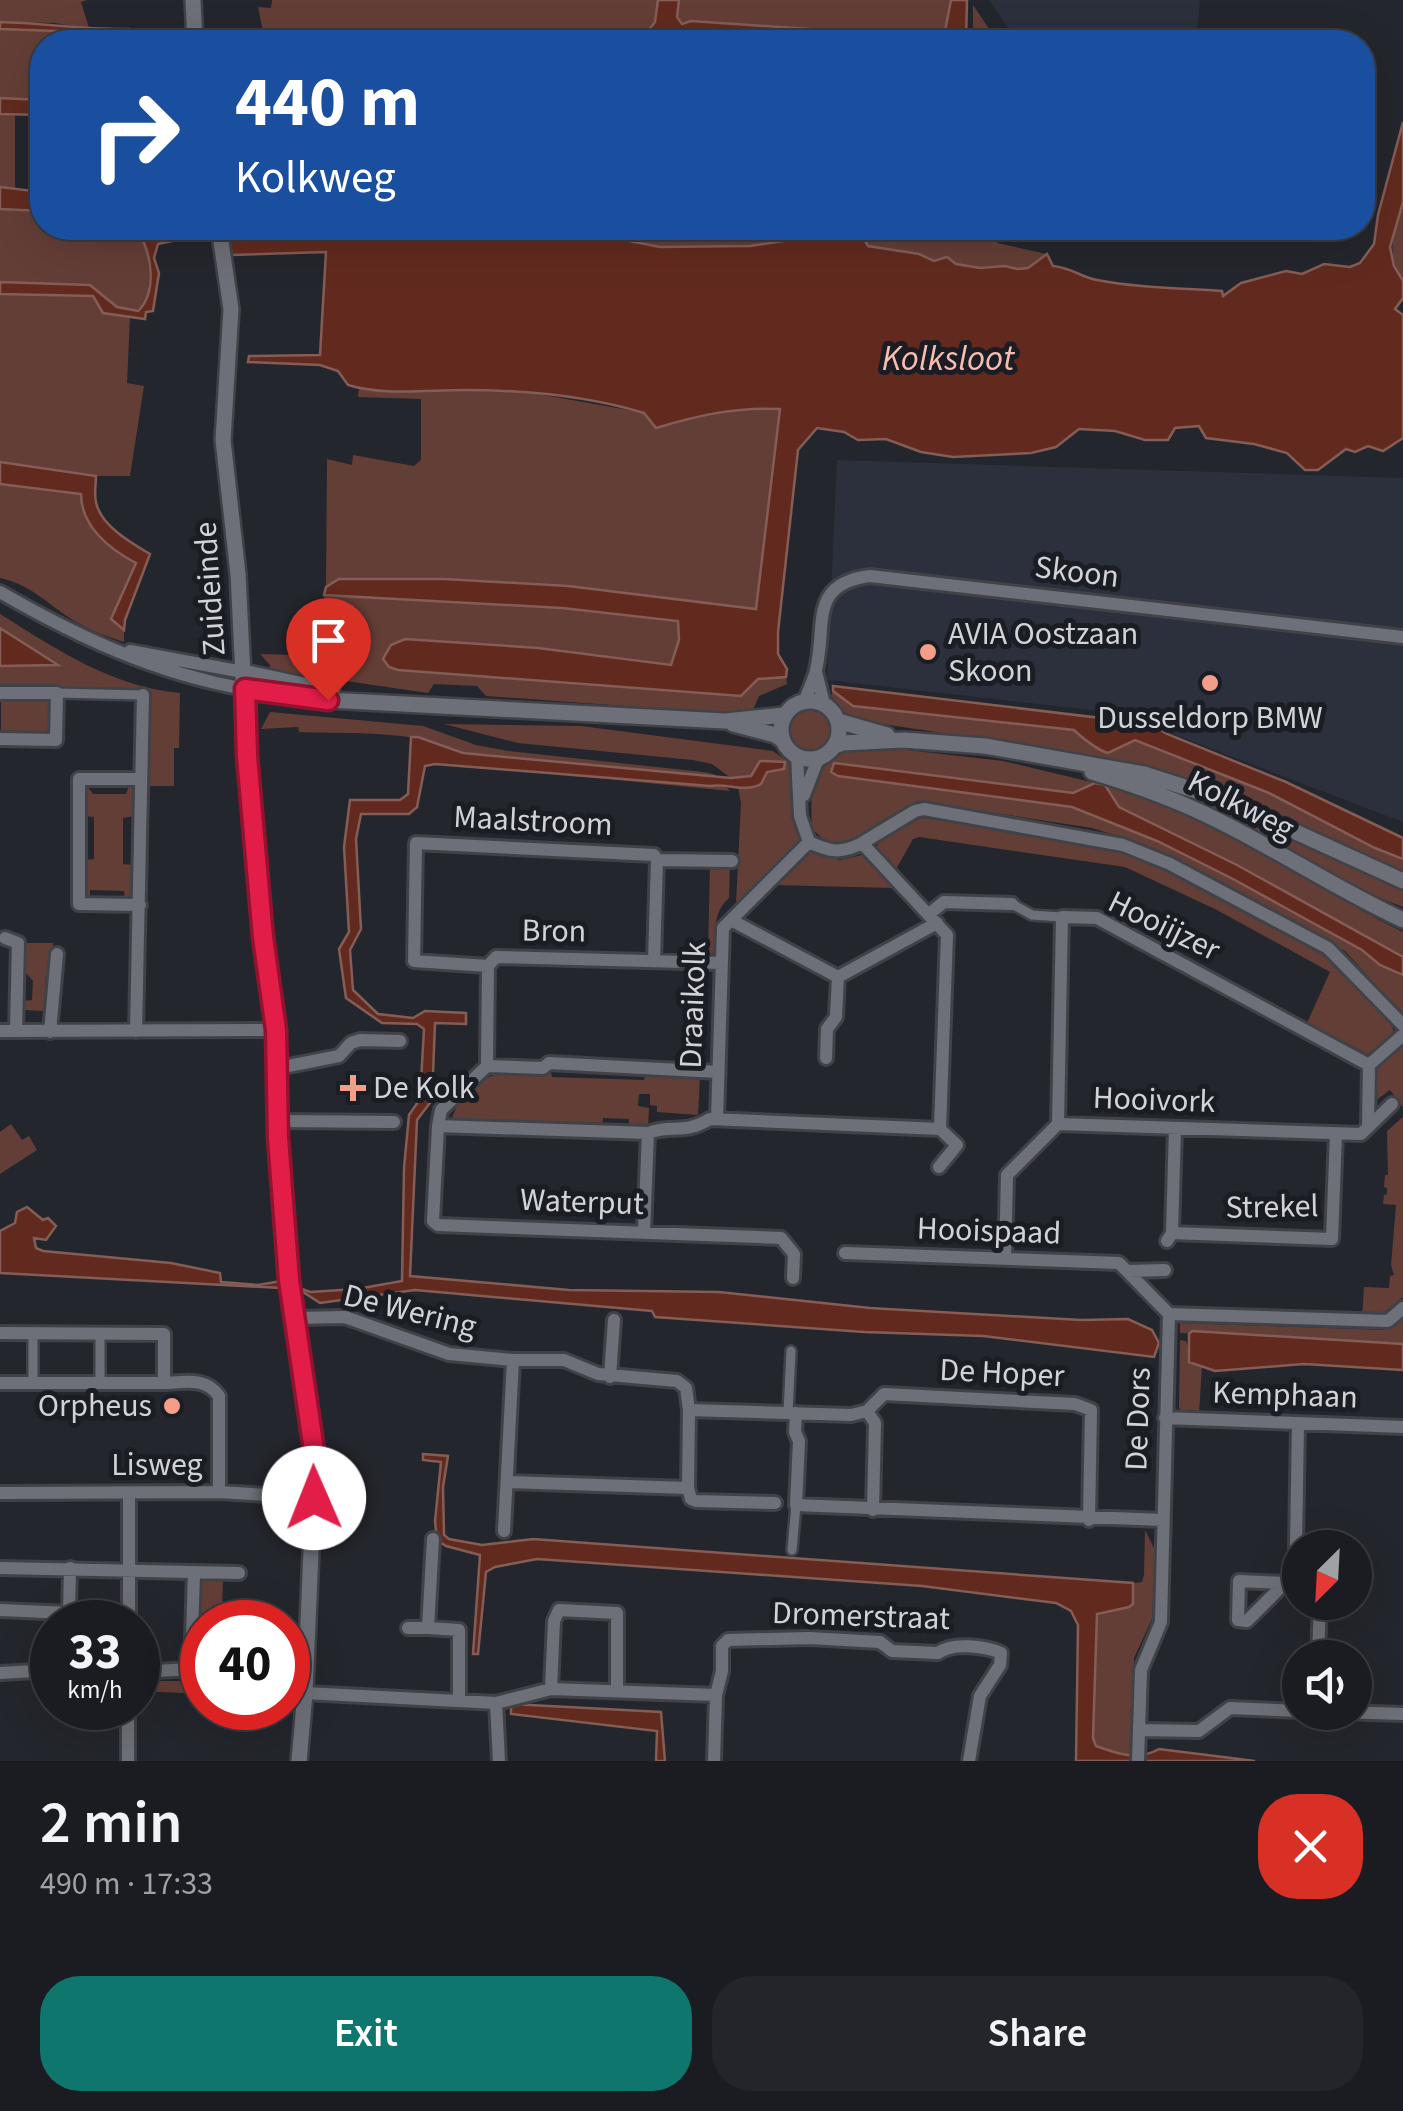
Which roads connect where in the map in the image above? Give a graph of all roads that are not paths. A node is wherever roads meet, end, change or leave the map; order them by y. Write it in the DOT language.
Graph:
graph roads {
  1 [pos="193,0"];
  2 [pos="194,30"];
  3 [pos="221,240"];
  4 [pos="0,592"];
  5 [pos="1403,637"];
  6 [pos="816,672"];
  7 [pos="244,681"];
  8 [pos="0,693"];
  9 [pos="56,693"];
  10 [pos="143,695"];
  11 [pos="805,701"];
  12 [pos="824,704"];
  13 [pos="784,715"];
  14 [pos="725,721"];
  15 [pos="838,722"];
  16 [pos="0,739"];
  17 [pos="782,740"];
  18 [pos="904,740"];
  19 [pos="835,746"];
  20 [pos="797,756"];
  21 [pos="1046,758"];
  22 [pos="818,759"];
  23 [pos="141,778"];
  24 [pos="800,807"];
  25 [pos="809,842"];
  26 [pos="862,843"];
  27 [pos="657,860"];
  28 [pos="732,861"];
  29 [pos="1403,881"];
  30 [pos="1012,904"];
  31 [pos="140,905"];
  32 [pos="1062,917"];
  33 [pos="933,918"];
  34 [pos="731,920"];
  35 [pos="1403,920"];
  36 [pos="5,938"];
  37 [pos="57,954"];
  38 [pos="654,962"];
  39 [pos="721,964"];
  40 [pos="488,966"];
  41 [pos="838,977"];
  42 [pos="1403,1026"];
  43 [pos="276,1030"];
  44 [pos="0,1031"];
  45 [pos="16,1031"];
  46 [pos="136,1031"];
  47 [pos="50,1032"];
  48 [pos="1403,1034"];
  49 [pos="400,1042"];
  50 [pos="826,1058"];
  51 [pos="1368,1065"];
  52 [pos="487,1066"];
  53 [pos="278,1068"];
  54 [pos="718,1072"];
  55 [pos="1392,1104"];
  56 [pos="718,1119"];
  57 [pos="278,1121"];
  58 [pos="394,1122"];
  59 [pos="1058,1124"];
  60 [pos="438,1126"];
  61 [pos="1368,1127"];
  62 [pos="1176,1128"];
  63 [pos="940,1129"];
  64 [pos="648,1133"];
  65 [pos="1336,1134"];
  66 [pos="939,1167"];
  67 [pos="644,1231"];
  68 [pos="846,1253"];
  69 [pos="1004,1259"];
  70 [pos="1128,1270"];
  71 [pos="1166,1270"];
  72 [pos="793,1278"];
  73 [pos="1403,1308"];
  74 [pos="1170,1314"];
  75 [pos="294,1318"];
  76 [pos="614,1320"];
  77 [pos="0,1332"];
  78 [pos="32,1333"];
  79 [pos="100,1334"];
  80 [pos="792,1351"];
  81 [pos="512,1360"];
  82 [pos="610,1376"];
  83 [pos="0,1383"];
  84 [pos="32,1383"];
  85 [pos="100,1383"];
  86 [pos="164,1383"];
  87 [pos="689,1410"];
  88 [pos="868,1411"];
  89 [pos="792,1413"];
  90 [pos="1165,1418"];
  91 [pos="1298,1423"];
  92 [pos="1403,1427"];
  93 [pos="508,1482"];
  94 [pos="688,1488"];
  95 [pos="219,1492"];
  96 [pos="0,1493"];
  97 [pos="129,1493"];
  98 [pos="314,1498"];
  99 [pos="775,1504"];
  100 [pos="796,1505"];
  101 [pos="874,1510"];
  102 [pos="1090,1520"];
  103 [pos="1162,1520"];
  104 [pos="1299,1530"];
  105 [pos="504,1532"];
  106 [pos="432,1539"];
  107 [pos="792,1550"];
  108 [pos="0,1568"];
  109 [pos="70,1568"];
  110 [pos="130,1570"];
  111 [pos="239,1573"];
  112 [pos="194,1574"];
  113 [pos="69,1600"];
  114 [pos="129,1600"];
  115 [pos="309,1600"];
  116 [pos="0,1610"];
  117 [pos="30,1613"];
  118 [pos="408,1628"];
  119 [pos="428,1628"];
  120 [pos="30,1671"];
  121 [pos="160,1671"];
  122 [pos="0,1673"];
  123 [pos="551,1688"];
  124 [pos="617,1691"];
  125 [pos="310,1693"];
  126 [pos="716,1695"];
  127 [pos="459,1700"];
  128 [pos="496,1703"];
  129 [pos="1282,1710"];
  130 [pos="1372,1713"];
  131 [pos="1403,1714"];
  132 [pos="128,1730"];
  133 [pos="302,1730"];
  134 [pos="1139,1730"];
  135 [pos="1138,1756"];
  136 [pos="128,1761"];
  137 [pos="299,1761"];
  138 [pos="499,1761"];
  139 [pos="714,1761"];
  140 [pos="970,1761"];
  1 -- 2 [label="street"];
  3 -- 7 [label="street, Zuideinde"];
  4 -- 7 [label="street"];
  5 -- 6 [label="street, Skoon"];
  6 -- 11 [label="street, Skoon"];
  6 -- 12 [label="street, Skoon"];
  7 -- 14 [label="street"];
  7 -- 43 [label="street, Zuideinde"];
  8 -- 9 [label="street"];
  9 -- 10 [label="street"];
  9 -- 16 [label="street"];
  10 -- 23 [label="street"];
  11 -- 12 [label="street"];
  11 -- 13 [label="street"];
  12 -- 15 [label="street"];
  13 -- 14 [label="street"];
  13 -- 17 [label="street"];
  14 -- 17 [label="street"];
  15 -- 18 [label="street, Kolkweg"];
  15 -- 19 [label="street"];
  17 -- 20 [label="street"];
  18 -- 19 [label="street, Kolkweg"];
  18 -- 21 [label="street, Kolkweg"];
  19 -- 22 [label="street"];
  20 -- 22 [label="street"];
  20 -- 24 [label="street"];
  21 -- 29 [label="street, Kolkweg"];
  21 -- 35 [label="street, Kolkweg"];
  22 -- 24 [label="street"];
  23 -- 31 [label="street"];
  23 -- 31 [label="street"];
  24 -- 25 [label="street"];
  25 -- 26 [label="street"];
  25 -- 34 [label="street, Draaikolk"];
  26 -- 33 [label="street"];
  26 -- 42 [label="street"];
  27 -- 28 [label="street, Maalstroom"];
  27 -- 38 [label="street, Maalstroom"];
  27 -- 40 [label="street, Maalstroom"];
  30 -- 32 [label="street"];
  30 -- 33 [label="street"];
  31 -- 46 [label="street"];
  32 -- 51 [label="street, Hooiijzer"];
  32 -- 59 [label="street, Hooiijzer"];
  33 -- 41 [label="street"];
  33 -- 63 [label="street"];
  34 -- 39 [label="street, Draaikolk"];
  34 -- 41 [label="street"];
  36 -- 45 [label="street"];
  37 -- 47 [label="street"];
  38 -- 39 [label="street, Bron"];
  38 -- 40 [label="street, Bron"];
  39 -- 54 [label="street, Draaikolk"];
  40 -- 52 [label="street, Bron"];
  41 -- 50 [label="street"];
  43 -- 46 [label="street"];
  43 -- 53 [label="street, Zuideinde"];
  44 -- 45 [label="street"];
  45 -- 47 [label="street"];
  46 -- 47 [label="street"];
  48 -- 51 [label="street"];
  49 -- 53 [label="street"];
  51 -- 61 [label="street"];
  52 -- 54 [label="street"];
  52 -- 60 [label="street"];
  53 -- 57 [label="street, Zuideinde"];
  54 -- 56 [label="street, Draaikolk"];
  55 -- 61 [label="street"];
  56 -- 63 [label="street"];
  56 -- 64 [label="street"];
  57 -- 58 [label="street"];
  57 -- 75 [label="street, Zuideinde"];
  59 -- 62 [label="street, Hooivork"];
  59 -- 69 [label="street, Hooivork"];
  60 -- 64 [label="street"];
  60 -- 67 [label="street, Waterput"];
  61 -- 65 [label="street, Hooivork"];
  62 -- 65 [label="street, Hooivork"];
  62 -- 65 [label="street, Strekel"];
  63 -- 66 [label="street"];
  64 -- 67 [label="street"];
  67 -- 72 [label="street, Waterput"];
  68 -- 69 [label="street, Hooispaad"];
  69 -- 70 [label="street, Hooispaad"];
  70 -- 71 [label="street, Hooispaad"];
  70 -- 74 [label="street"];
  73 -- 74 [label="street"];
  74 -- 90 [label="street, De Dors"];
  75 -- 81 [label="street, De Wering"];
  75 -- 98 [label="street, Zuideinde"];
  76 -- 82 [label="street"];
  77 -- 78 [label="street"];
  78 -- 79 [label="street"];
  78 -- 84 [label="street"];
  79 -- 85 [label="street"];
  79 -- 86 [label="street"];
  80 -- 89 [label="street"];
  81 -- 82 [label="street, De Wering"];
  81 -- 93 [label="street, De Wering"];
  82 -- 87 [label="street, De Wering"];
  83 -- 84 [label="street"];
  84 -- 85 [label="street"];
  85 -- 86 [label="street"];
  86 -- 95 [label="street"];
  87 -- 89 [label="street"];
  87 -- 94 [label="street"];
  88 -- 89 [label="street, De Hoper"];
  88 -- 101 [label="street"];
  88 -- 102 [label="street, De Hoper"];
  89 -- 100 [label="street"];
  90 -- 91 [label="street, Kemphaan"];
  90 -- 103 [label="street, De Dors"];
  91 -- 92 [label="street, Kemphaan"];
  91 -- 104 [label="street"];
  93 -- 94 [label="street"];
  93 -- 105 [label="street, De Wering"];
  94 -- 99 [label="street"];
  95 -- 97 [label="street, Lisweg"];
  95 -- 98 [label="street, Lisweg"];
  96 -- 97 [label="street, Lisweg"];
  97 -- 110 [label="street"];
  98 -- 115 [label="street, Zuideinde"];
  100 -- 101 [label="street"];
  100 -- 107 [label="street"];
  101 -- 102 [label="street"];
  102 -- 103 [label="street"];
  103 -- 134 [label="street, De Dors"];
  106 -- 119 [label="street"];
  108 -- 109 [label="street"];
  109 -- 110 [label="street"];
  109 -- 113 [label="street"];
  110 -- 112 [label="street"];
  110 -- 114 [label="street"];
  111 -- 112 [label="street"];
  112 -- 121 [label="street"];
  116 -- 117 [label="street"];
  118 -- 119 [label="street"];
  119 -- 127 [label="street"];
  120 -- 122 [label="street"];
  123 -- 124 [label="street"];
  123 -- 124 [label="street"];
  123 -- 128 [label="street"];
  124 -- 126 [label="street"];
  125 -- 127 [label="street"];
  126 -- 139 [label="street, Dromerstraat"];
  126 -- 140 [label="street, Dromerstraat"];
  127 -- 128 [label="street"];
  128 -- 138 [label="street"];
  129 -- 134 [label="street"];
  130 -- 131 [label="street"];
  132 -- 136 [label="street"];
  133 -- 137 [label="street, Zuideinde"];
  134 -- 135 [label="street, De Dors"];
}
